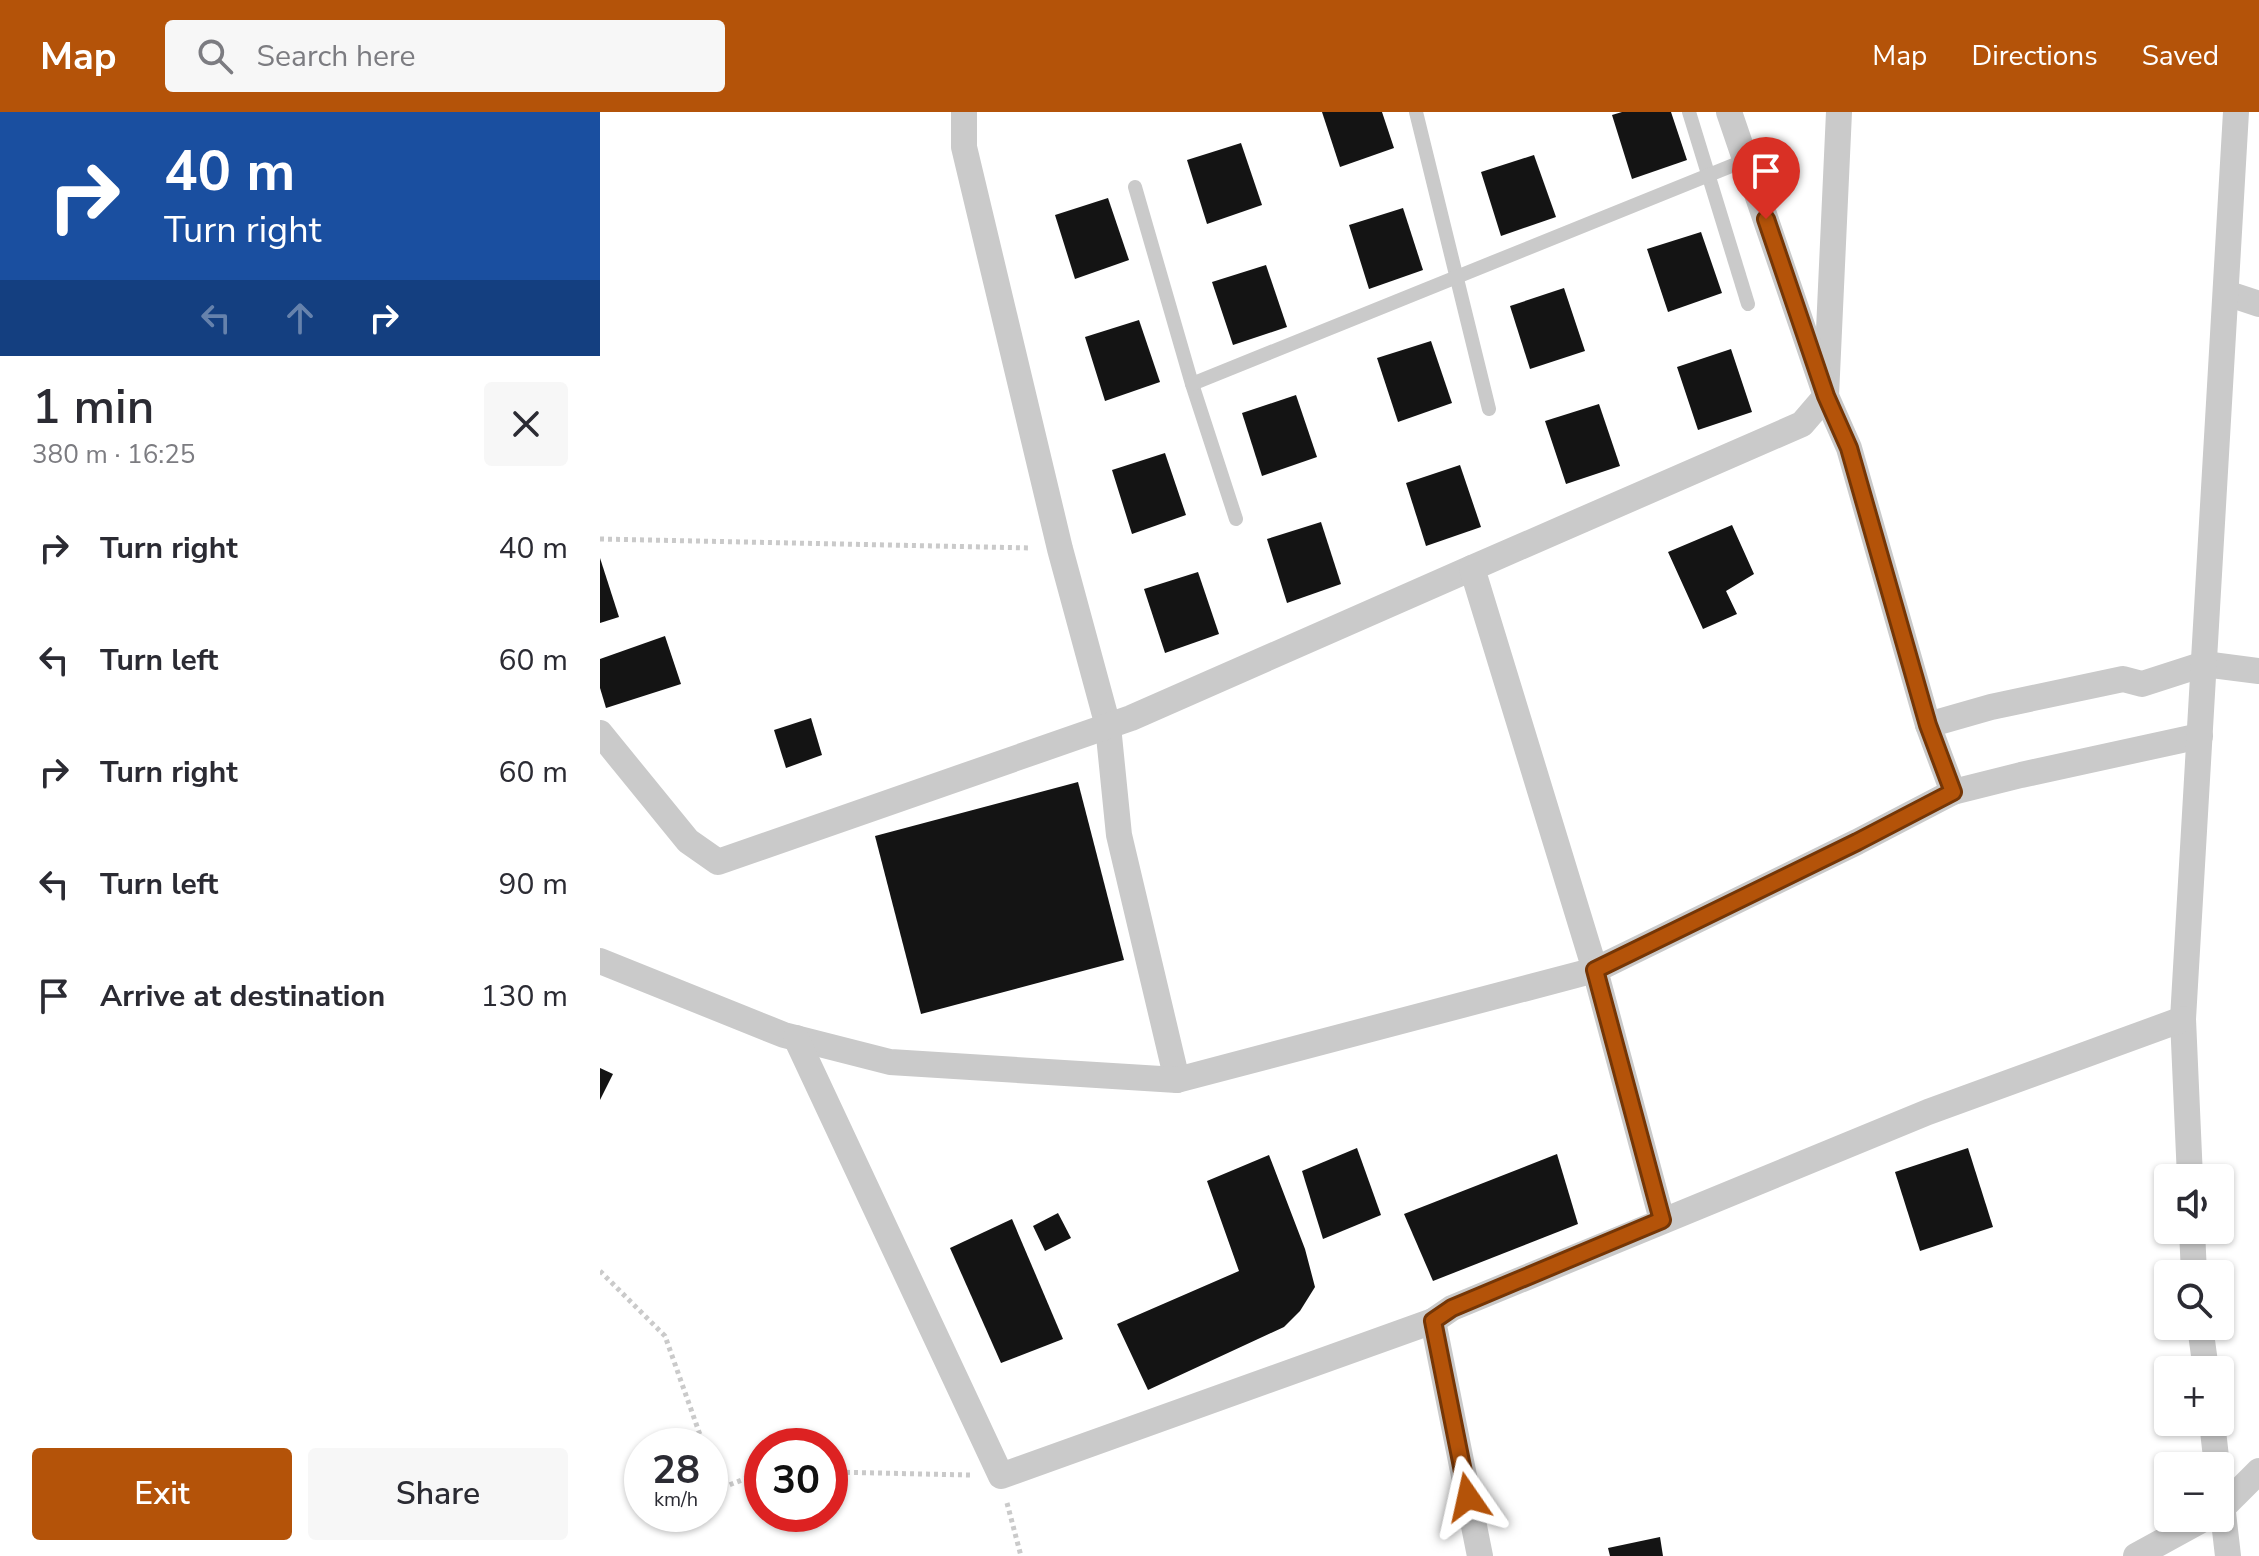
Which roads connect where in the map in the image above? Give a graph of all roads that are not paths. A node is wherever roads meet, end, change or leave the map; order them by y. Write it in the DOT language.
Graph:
graph roads {
  1 [pos="964,112"];
  2 [pos="1416,112"];
  3 [pos="1689,112"];
  4 [pos="1729,112"];
  5 [pos="1839,112"];
  6 [pos="2236,112"];
  7 [pos="1746,160"];
  8 [pos="1709,174"];
  9 [pos="1135,187"];
  10 [pos="1457,277"];
  11 [pos="2226,293"];
  12 [pos="1748,304"];
  13 [pos="2259,304"];
  14 [pos="1192,384"];
  15 [pos="1826,396"];
  16 [pos="1489,409"];
  17 [pos="1236,519"];
  18 [pos="1472,568"];
  19 [pos="2204,664"];
  20 [pos="2259,671"];
  21 [pos="1928,725"];
  22 [pos="1108,726"];
  23 [pos="600,733"];
  24 [pos="2200,736"];
  25 [pos="1953,792"];
  26 [pos="600,961"];
  27 [pos="1595,970"];
  28 [pos="2183,1019"];
  29 [pos="796,1038"];
  30 [pos="1177,1080"];
  31 [pos="2189,1164"];
  32 [pos="1662,1220"];
  33 [pos="1433,1321"];
  34 [pos="2259,1471"];
  35 [pos="2234,1492"];
  36 [pos="2175,1532"];
  37 [pos="2223,1532"];
  38 [pos="1480,1556"];
  39 [pos="2136,1556"];
  40 [pos="2228,1556"];
  1 -- 22 [label="street"];
  2 -- 10 [label="lane"];
  3 -- 8 [label="lane"];
  4 -- 7 [label="street"];
  5 -- 15 [label="street"];
  6 -- 11 [label="street"];
  7 -- 8 [label="lane"];
  7 -- 15 [label="street"];
  8 -- 10 [label="lane"];
  8 -- 12 [label="lane"];
  9 -- 14 [label="lane"];
  10 -- 14 [label="lane"];
  10 -- 16 [label="lane"];
  11 -- 13 [label="street"];
  11 -- 19 [label="street"];
  14 -- 17 [label="lane"];
  15 -- 18 [label="street"];
  15 -- 21 [label="street"];
  18 -- 22 [label="street"];
  18 -- 27 [label="street"];
  19 -- 20 [label="street"];
  19 -- 21 [label="street"];
  19 -- 24 [label="street"];
  21 -- 25 [label="street"];
  22 -- 23 [label="street"];
  22 -- 30 [label="street"];
  24 -- 25 [label="street"];
  24 -- 28 [label="street"];
  25 -- 27 [label="street"];
  26 -- 29 [label="street"];
  27 -- 30 [label="street"];
  27 -- 32 [label="street"];
  28 -- 31 [label="street"];
  28 -- 32 [label="street"];
  29 -- 30 [label="street"];
  29 -- 33 [label="street"];
  32 -- 33 [label="street"];
  33 -- 38 [label="street"];
  34 -- 35 [label="street"];
  36 -- 39 [label="street"];
  37 -- 40 [label="street"];
}
